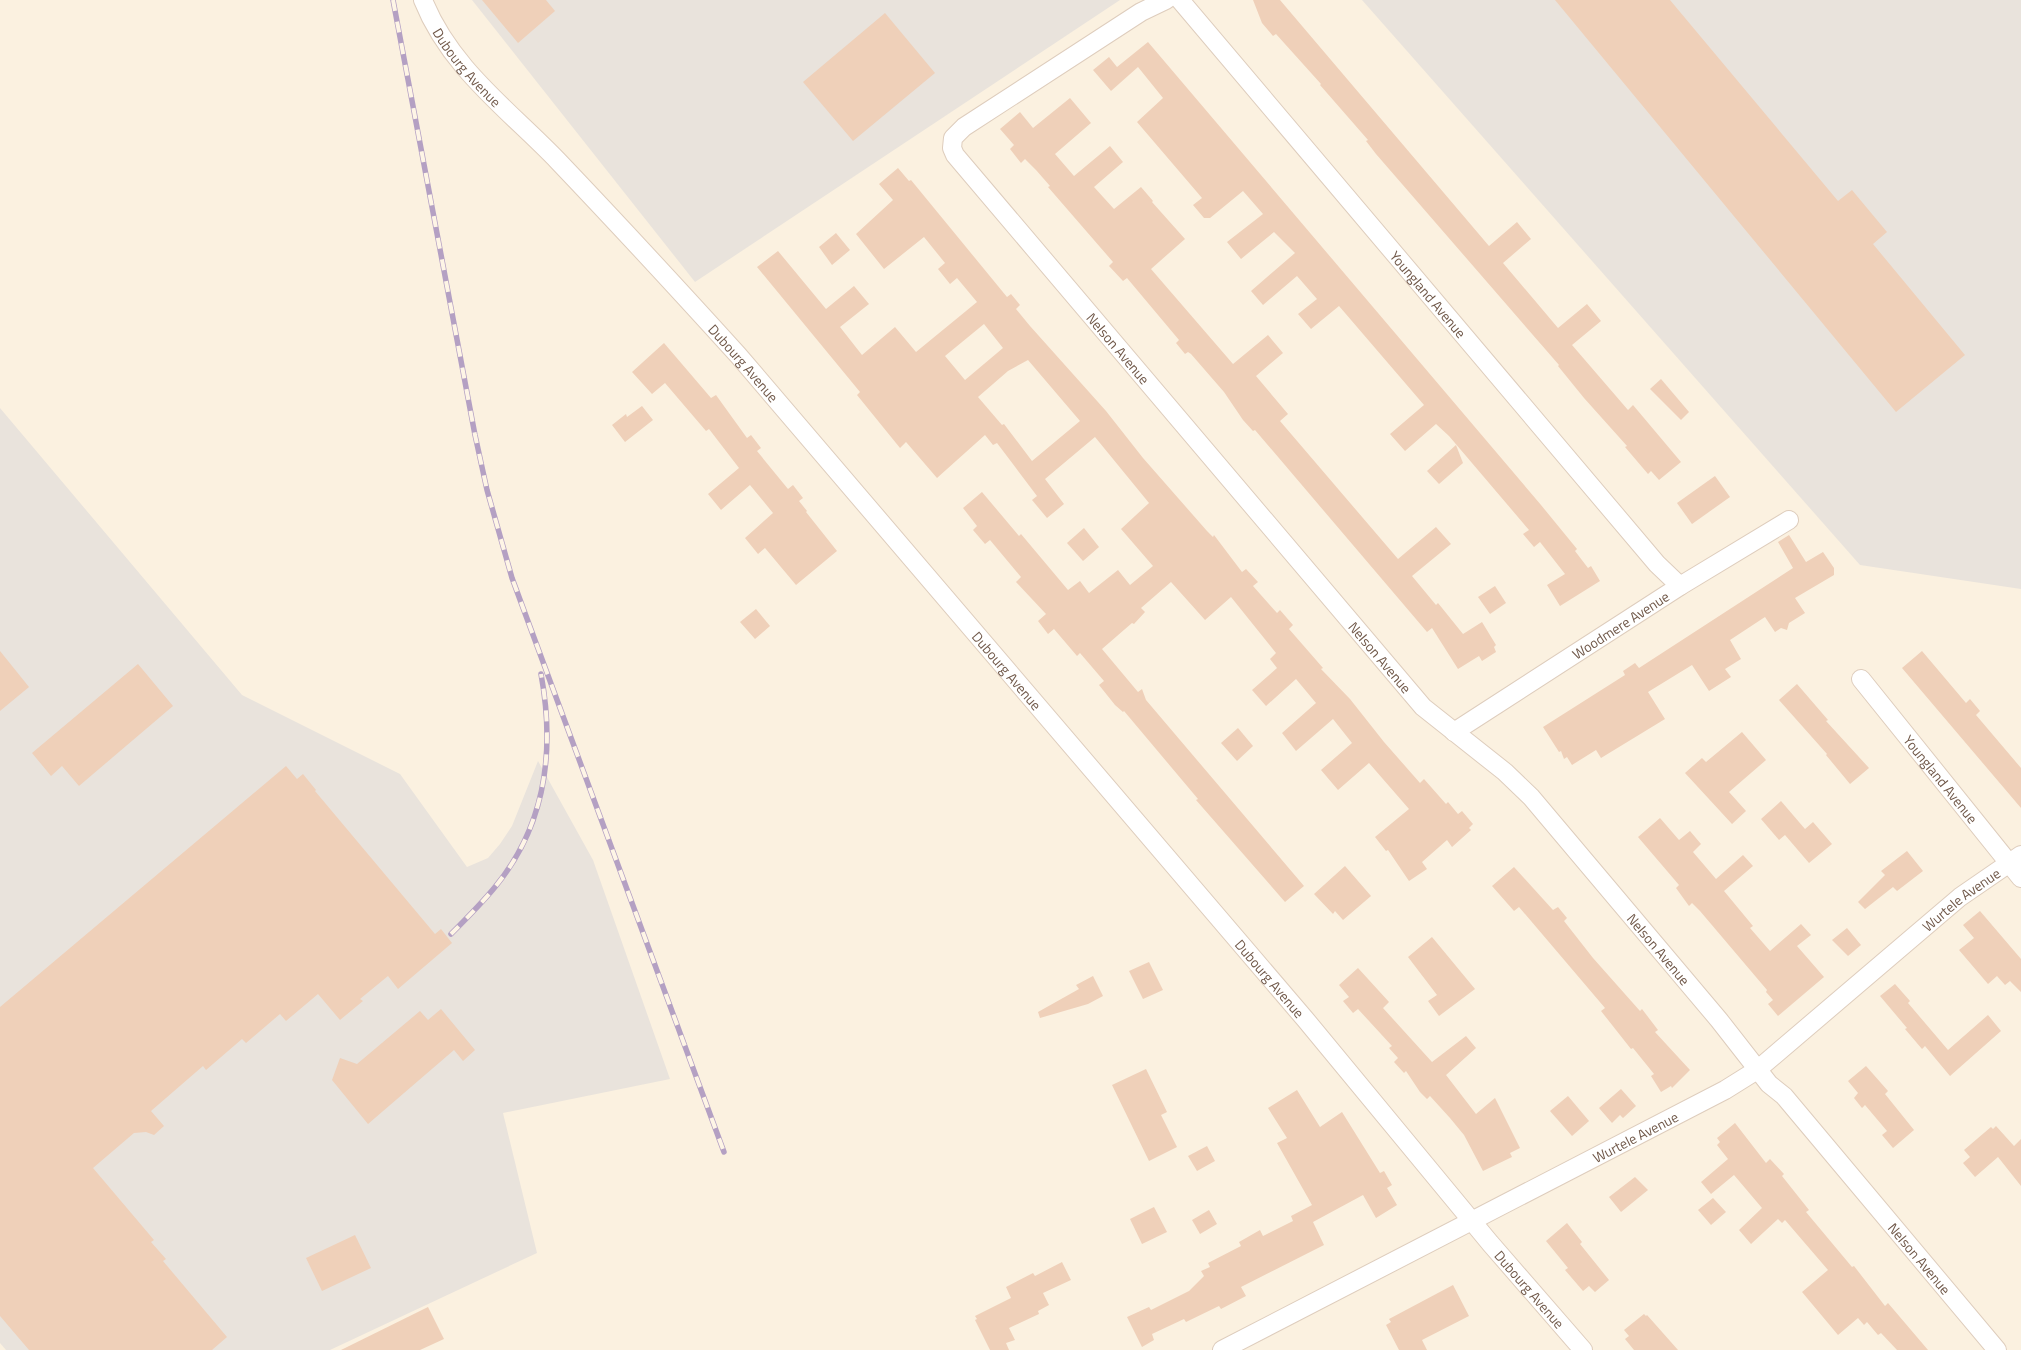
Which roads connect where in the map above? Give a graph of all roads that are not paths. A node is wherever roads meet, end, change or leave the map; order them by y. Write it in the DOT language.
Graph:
graph roads {
  1 [pos="423,0"];
  2 [pos="1166,0"];
  3 [pos="1180,0"];
  4 [pos="1789,520"];
  5 [pos="1680,586"];
  6 [pos="1861,679"];
  7 [pos="1454,732"];
  8 [pos="2015,859"];
  9 [pos="2021,878"];
  10 [pos="1758,1070"];
  11 [pos="1472,1222"];
  12 [pos="1222,1350"];
  13 [pos="1583,1350"];
  14 [pos="1997,1350"];
  1 -- 11 [label="street, Dubourg Avenue"];
  2 -- 7 [label="street, Nelson Avenue"];
  3 -- 5 [label="street, Youngland Avenue"];
  4 -- 5 [label="street, Woodmere Avenue"];
  5 -- 7 [label="street, Woodmere Avenue"];
  6 -- 8 [label="street, Youngland Avenue"];
  7 -- 10 [label="street, Nelson Avenue"];
  8 -- 9 [label="street, Youngland Avenue"];
  8 -- 10 [label="street, Wurtele Avenue"];
  10 -- 11 [label="street, Wurtele Avenue"];
  10 -- 14 [label="street, Nelson Avenue"];
  11 -- 12 [label="street, Wurtele Avenue"];
  11 -- 13 [label="street, Dubourg Avenue"];
}
